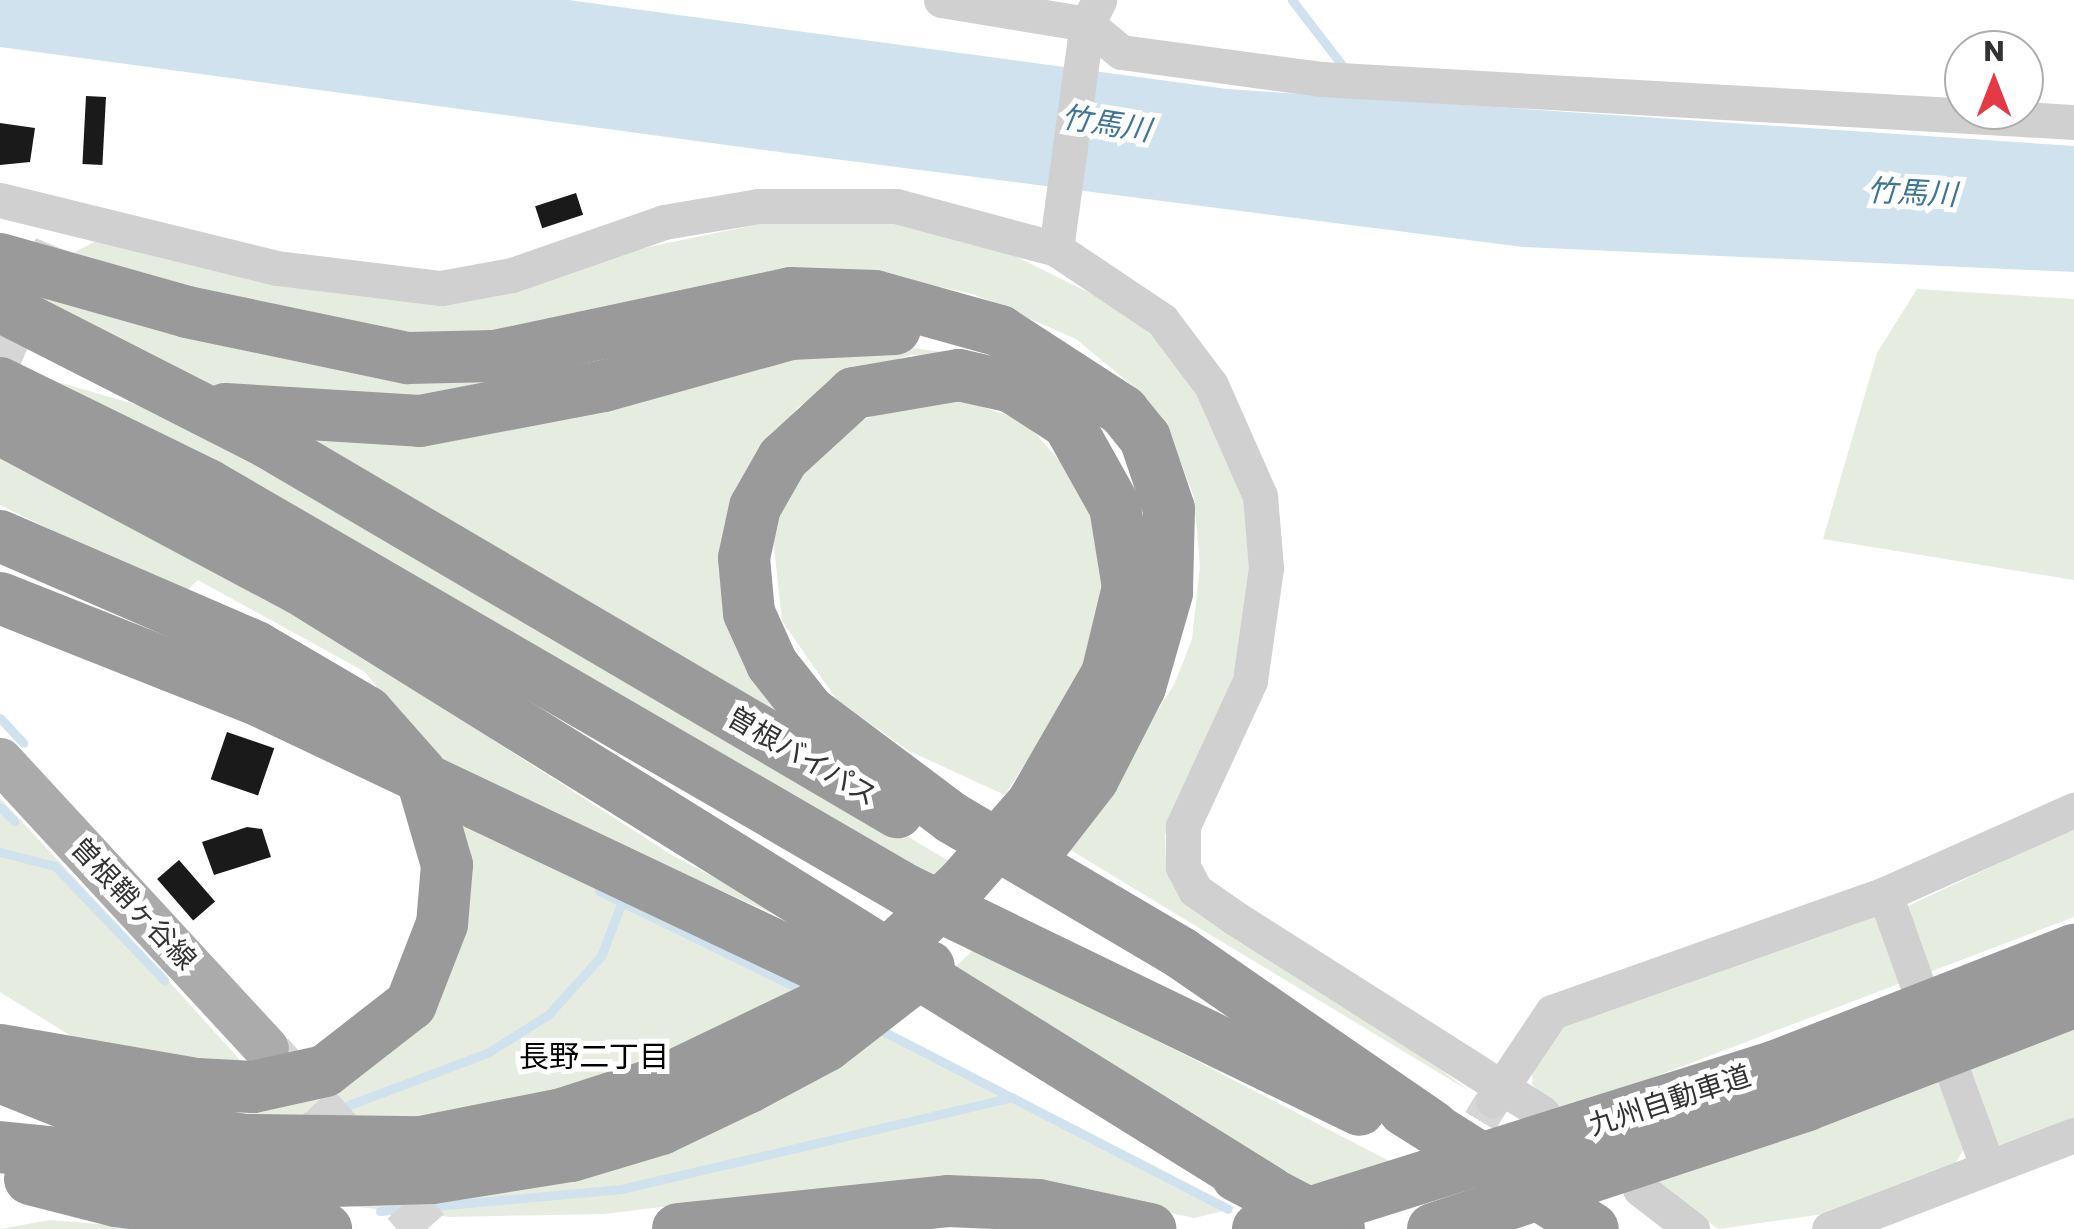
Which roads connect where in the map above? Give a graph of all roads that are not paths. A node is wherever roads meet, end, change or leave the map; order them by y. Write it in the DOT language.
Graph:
graph roads {
  1 [pos="941,0"];
  2 [pos="1090,26"];
  3 [pos="2074,122"];
  4 [pos="0,200"];
  5 [pos="1056,249"];
  6 [pos="0,259"];
  7 [pos="0,306"];
  8 [pos="0,338"];
  9 [pos="1035,352"];
  10 [pos="0,383"];
  11 [pos="0,429"];
  12 [pos="0,528"];
  13 [pos="0,536"];
  14 [pos="51,556"];
  15 [pos="0,598"];
  16 [pos="433,644"];
  17 [pos="0,760"];
  18 [pos="1078,768"];
  19 [pos="2074,810"];
  20 [pos="1886,894"];
  21 [pos="2074,950"];
  22 [pos="1916,981"];
  23 [pos="2074,1002"];
  24 [pos="837,1015"];
  25 [pos="266,1048"];
  26 [pos="0,1050"];
  27 [pos="1954,1075"];
  28 [pos="0,1077"];
  29 [pos="1497,1093"];
  30 [pos="1433,1128"];
  31 [pos="1543,1128"];
  32 [pos="2074,1135"];
  33 [pos="0,1147"];
  34 [pos="1987,1164"];
  35 [pos="0,1171"];
  36 [pos="1620,1183"];
  37 [pos="1264,1211"];
  38 [pos="326,1229"];
  39 [pos="678,1229"];
  40 [pos="1150,1229"];
  41 [pos="1338,1229"];
  42 [pos="1433,1229"];
  43 [pos="1577,1229"];
  44 [pos="1593,1229"];
  45 [pos="1692,1229"];
  46 [pos="1829,1229"];
  1 -- 2 [label="street"];
  2 -- 3 [label="street"];
  2 -- 5 [label="street"];
  4 -- 5 [label="street"];
  5 -- 29 [label="street"];
  6 -- 9 [label="highway"];
  7 -- 30 [label="highway, 曽根バイパス"];
  8 -- 9 [label="highway"];
  9 -- 18 [label="highway"];
  10 -- 16 [label="highway"];
  11 -- 16 [label="highway"];
  12 -- 14 [label="highway"];
  13 -- 14 [label="highway"];
  14 -- 26 [label="highway"];
  15 -- 37 [label="highway"];
  16 -- 37 [label="highway"];
  16 -- 43 [label="highway"];
  17 -- 25 [label="main road, 曽根鞘ヶ谷線"];
  18 -- 24 [label="highway"];
  18 -- 30 [label="highway"];
  19 -- 20 [label="street"];
  20 -- 22 [label="street"];
  20 -- 29 [label="street"];
  21 -- 31 [label="highway, 九州自動車道"];
  23 -- 36 [label="highway, 九州自動車道"];
  24 -- 28 [label="highway"];
  24 -- 33 [label="highway"];
  27 -- 34 [label="street"];
  29 -- 31 [label="street"];
  30 -- 44 [label="highway, 曽根バイパス"];
  31 -- 37 [label="highway, 九州自動車道"];
  32 -- 34 [label="street"];
  34 -- 46 [label="street"];
  35 -- 38 [label="highway"];
  36 -- 42 [label="highway, 九州自動車道"];
  36 -- 45 [label="street"];
  37 -- 41 [label="highway"];
  39 -- 40 [label="highway"];
}
